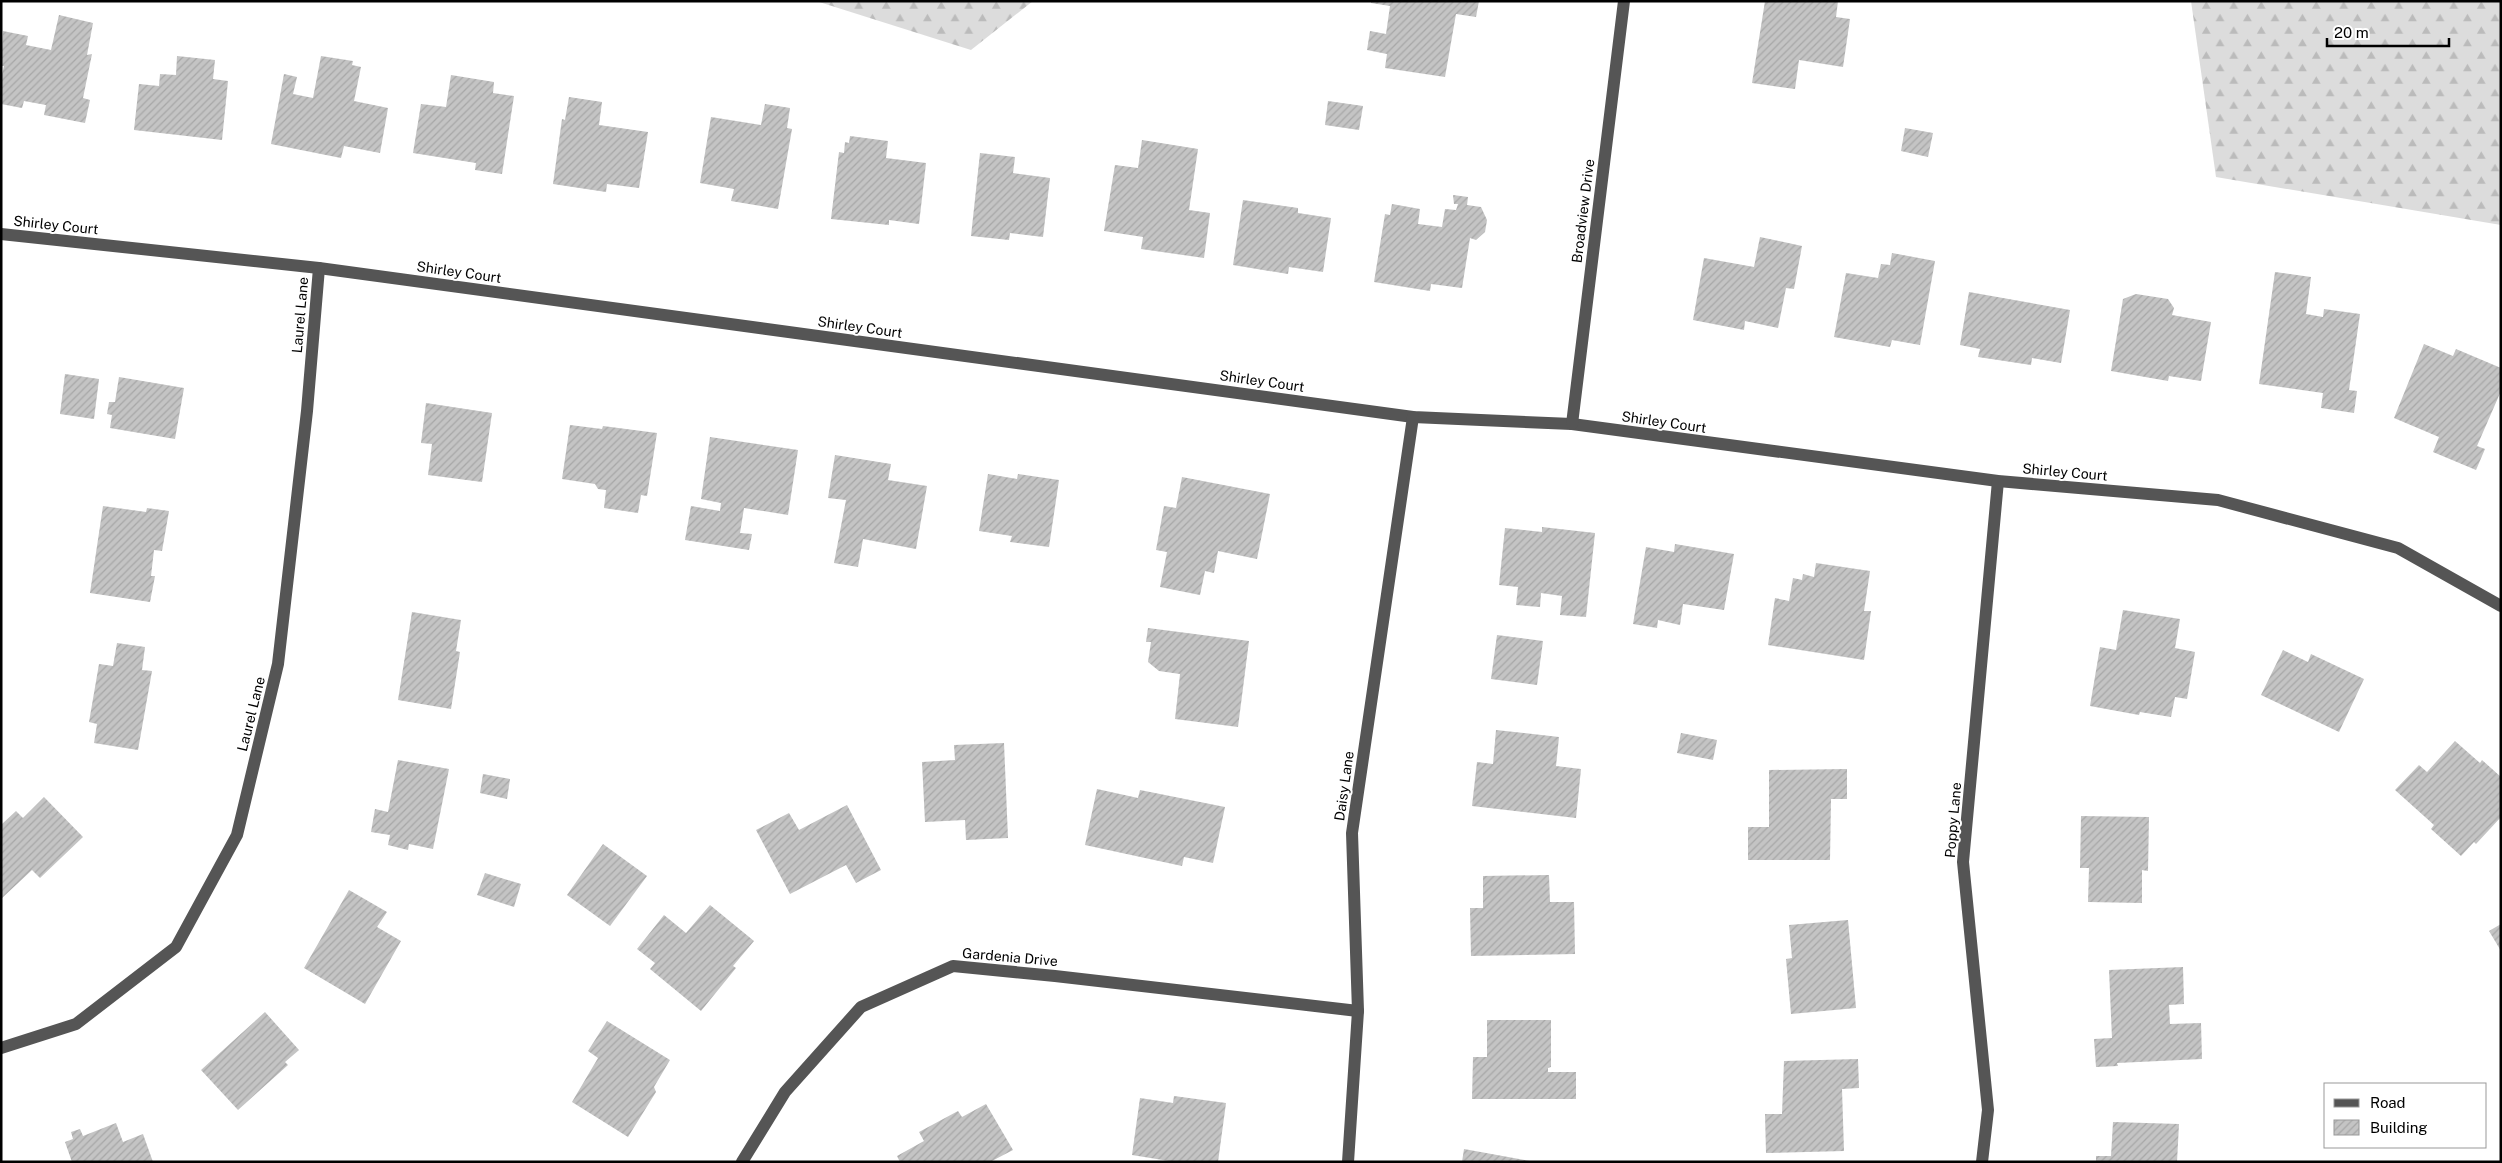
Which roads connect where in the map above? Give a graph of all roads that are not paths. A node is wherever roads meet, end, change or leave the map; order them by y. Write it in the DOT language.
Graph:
graph roads {
  1 [pos="1624,1"];
  2 [pos="1,234"];
  3 [pos="320,268"];
  4 [pos="1413,417"];
  5 [pos="1572,424"];
  6 [pos="1998,481"];
  7 [pos="2501,606"];
  8 [pos="1358,1011"];
  9 [pos="1,1048"];
  10 [pos="742,1162"];
  11 [pos="1348,1162"];
  12 [pos="1982,1162"];
  1 -- 5 [label="street, Broadview Drive"];
  2 -- 3 [label="street, Shirley Court"];
  3 -- 4 [label="street, Shirley Court"];
  3 -- 9 [label="street, Laurel Lane"];
  4 -- 5 [label="street, Shirley Court"];
  4 -- 8 [label="street, Daisy Lane"];
  5 -- 6 [label="street, Shirley Court"];
  6 -- 7 [label="street, Shirley Court"];
  6 -- 12 [label="street, Poppy Lane"];
  8 -- 10 [label="street, Gardenia Drive"];
  8 -- 11 [label="street, Daisy Lane"];
}
